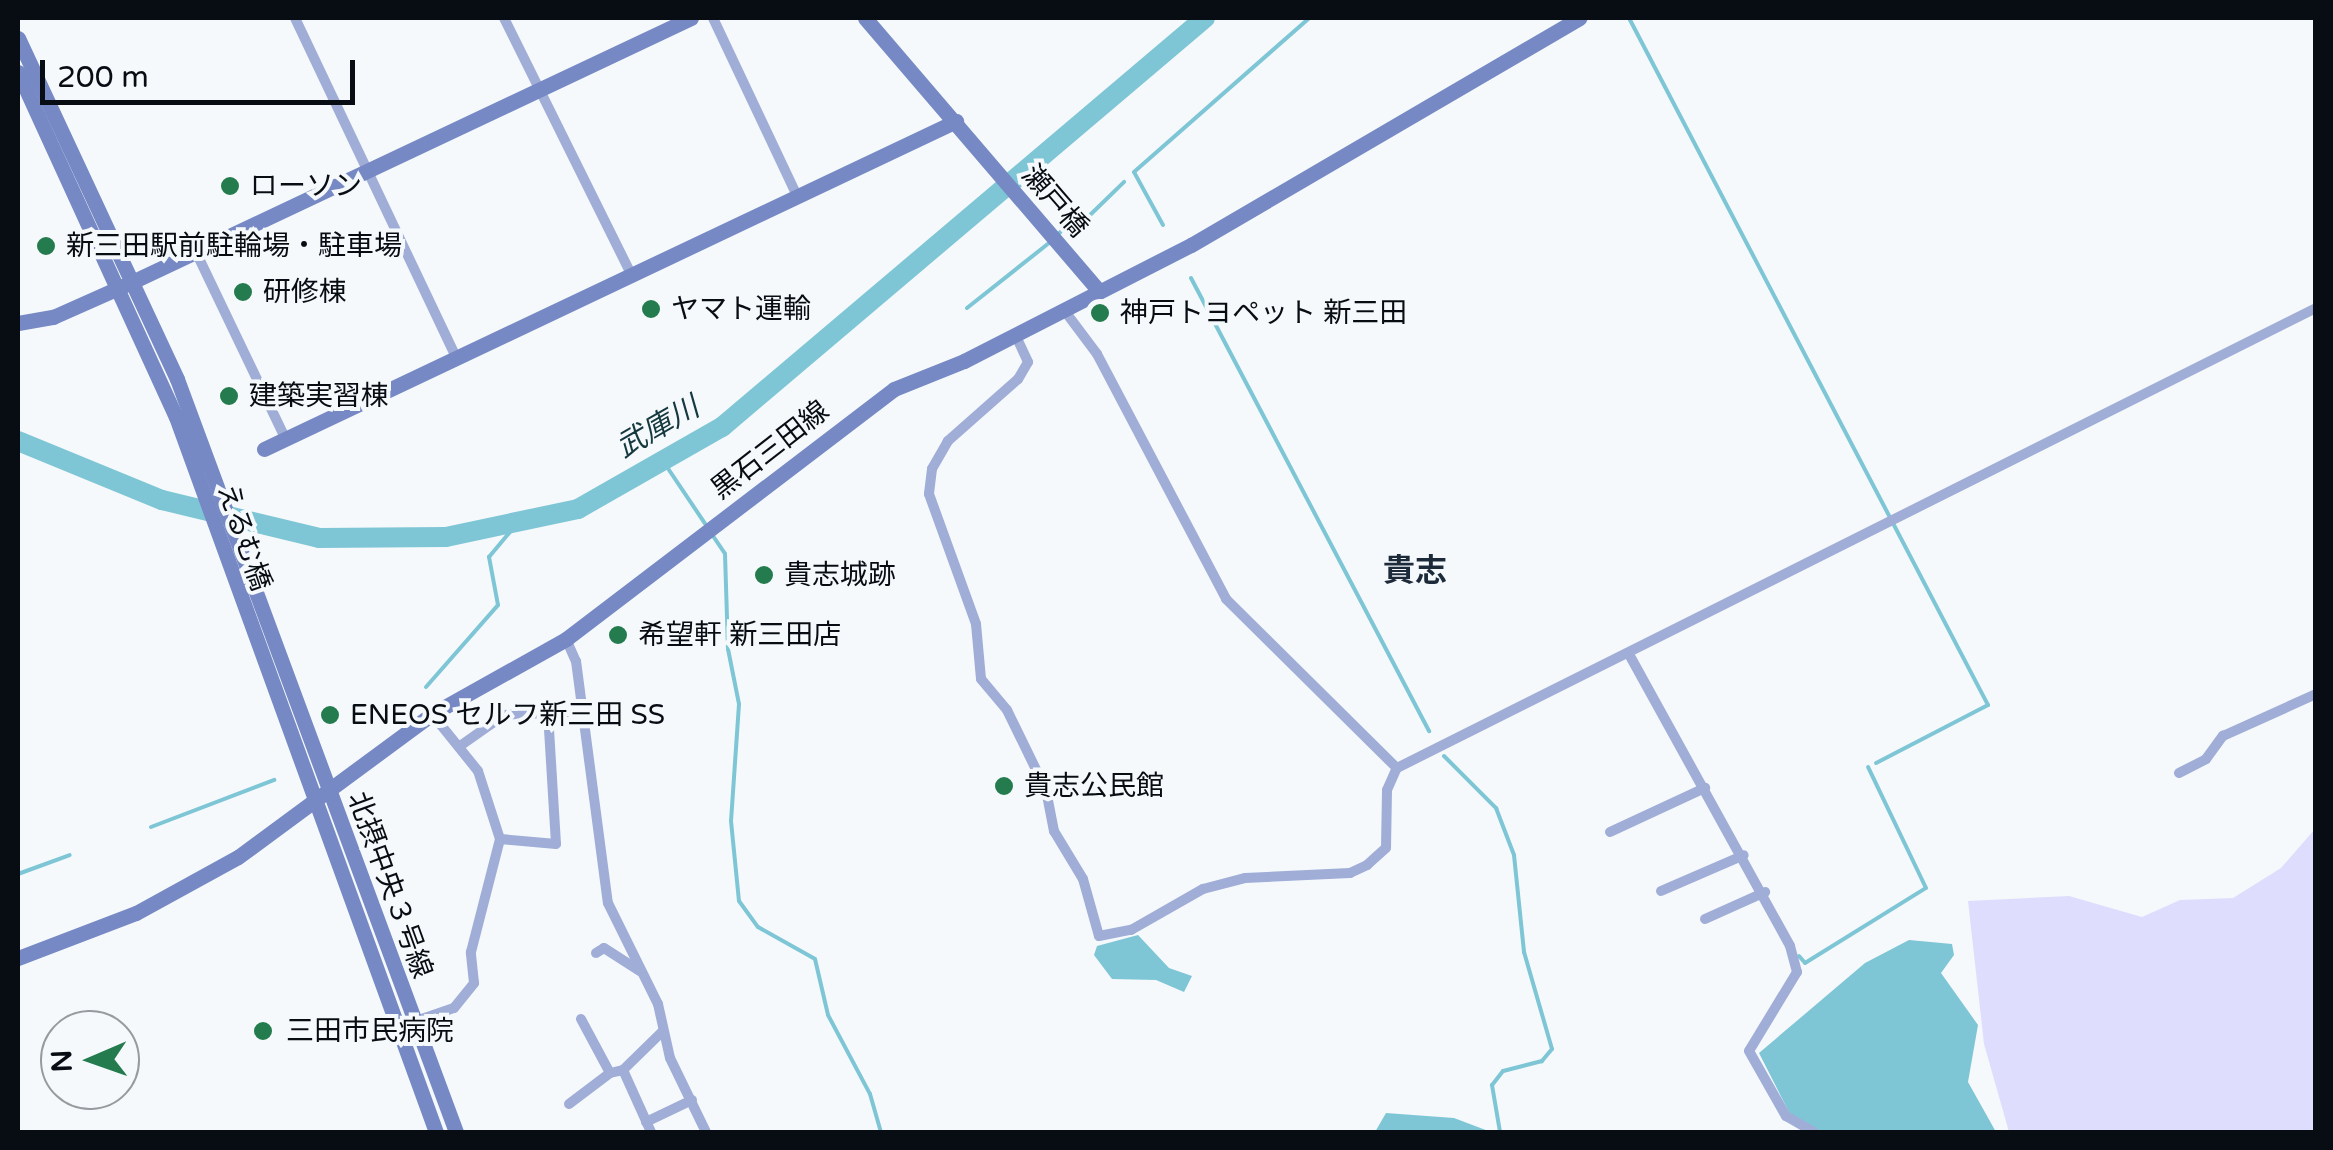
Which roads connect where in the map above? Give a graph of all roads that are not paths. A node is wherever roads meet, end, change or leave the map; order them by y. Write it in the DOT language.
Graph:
graph roads {
  1 [pos="295,18"];
  2 [pos="504,18"];
  3 [pos="691,18"];
  4 [pos="713,18"];
  5 [pos="866,18"];
  6 [pos="1579,18"];
  7 [pos="18,38"];
  8 [pos="18,72"];
  9 [pos="539,89"];
  10 [pos="956,121"];
  11 [pos="368,170"];
  12 [pos="797,196"];
  13 [pos="196,252"];
  14 [pos="631,274"];
  15 [pos="126,284"];
  16 [pos="1099,291"];
  17 [pos="2316,308"];
  18 [pos="1064,310"];
  19 [pos="18,323"];
  20 [pos="1015,334"];
  21 [pos="456,357"];
  22 [pos="285,438"];
  23 [pos="264,449"];
  24 [pos="566,638"];
  25 [pos="267,656"];
  26 [pos="1630,656"];
  27 [pos="2316,694"];
  28 [pos="582,710"];
  29 [pos="548,712"];
  30 [pos="432,714"];
  31 [pos="460,746"];
  32 [pos="1396,768"];
  33 [pos="2179,773"];
  34 [pos="1705,788"];
  35 [pos="329,790"];
  36 [pos="313,803"];
  37 [pos="1610,832"];
  38 [pos="500,839"];
  39 [pos="1744,855"];
  40 [pos="1661,891"];
  41 [pos="1764,892"];
  42 [pos="1705,919"];
  43 [pos="596,952"];
  44 [pos="18,958"];
  45 [pos="641,971"];
  46 [pos="581,1019"];
  47 [pos="413,1022"];
  48 [pos="662,1032"];
  49 [pos="623,1070"];
  50 [pos="610,1073"];
  51 [pos="692,1100"];
  52 [pos="569,1104"];
  53 [pos="649,1127"];
  54 [pos="436,1132"];
  55 [pos="456,1132"];
  56 [pos="706,1132"];
  57 [pos="1814,1132"];
  1 -- 11 [label="street"];
  2 -- 9 [label="street"];
  3 -- 9 [label="street"];
  4 -- 12 [label="street"];
  5 -- 10 [label="street, 瀬戸橋"];
  6 -- 16 [label="street, 黒石三田線"];
  7 -- 15 [label="street"];
  8 -- 15 [label="street"];
  9 -- 11 [label="street"];
  9 -- 14 [label="street"];
  10 -- 12 [label="street"];
  10 -- 16 [label="street, 瀬戸橋"];
  11 -- 13 [label="street"];
  11 -- 21 [label="street"];
  12 -- 14 [label="street"];
  13 -- 15 [label="street"];
  13 -- 22 [label="street"];
  14 -- 21 [label="street"];
  15 -- 19 [label="street"];
  15 -- 25 [label="street, えるむ橋"];
  15 -- 25 [label="street, えるむ橋"];
  16 -- 18 [label="street, 黒石三田線"];
  17 -- 26 [label="street"];
  18 -- 20 [label="street, 黒石三田線"];
  18 -- 32 [label="street"];
  20 -- 24 [label="street, 黒石三田線"];
  20 -- 32 [label="street"];
  21 -- 22 [label="street"];
  22 -- 23 [label="street"];
  24 -- 28 [label="street"];
  24 -- 30 [label="street, 黒石三田線"];
  25 -- 35 [label="street, 北摂中央３号線"];
  25 -- 36 [label="street, 北摂中央３号線"];
  26 -- 32 [label="street"];
  26 -- 34 [label="street"];
  27 -- 33 [label="street"];
  28 -- 29 [label="street"];
  28 -- 45 [label="street"];
  29 -- 31 [label="street"];
  29 -- 38 [label="street"];
  30 -- 31 [label="street"];
  30 -- 35 [label="street, 黒石三田線"];
  31 -- 38 [label="street"];
  34 -- 37 [label="street"];
  34 -- 39 [label="street"];
  35 -- 36 [label="street, 黒石三田線"];
  35 -- 47 [label="street, 北摂中央３号線"];
  36 -- 44 [label="street, 黒石三田線"];
  36 -- 54 [label="street, 北摂中央３号線"];
  38 -- 47 [label="street"];
  39 -- 40 [label="street"];
  39 -- 41 [label="street"];
  41 -- 42 [label="street"];
  41 -- 57 [label="street"];
  43 -- 45 [label="street"];
  45 -- 48 [label="street"];
  46 -- 50 [label="street"];
  47 -- 55 [label="street, 北摂中央３号線"];
  48 -- 49 [label="street"];
  48 -- 51 [label="street"];
  49 -- 50 [label="street"];
  49 -- 53 [label="street"];
  50 -- 52 [label="street"];
  51 -- 53 [label="street"];
  51 -- 56 [label="street"];
}
